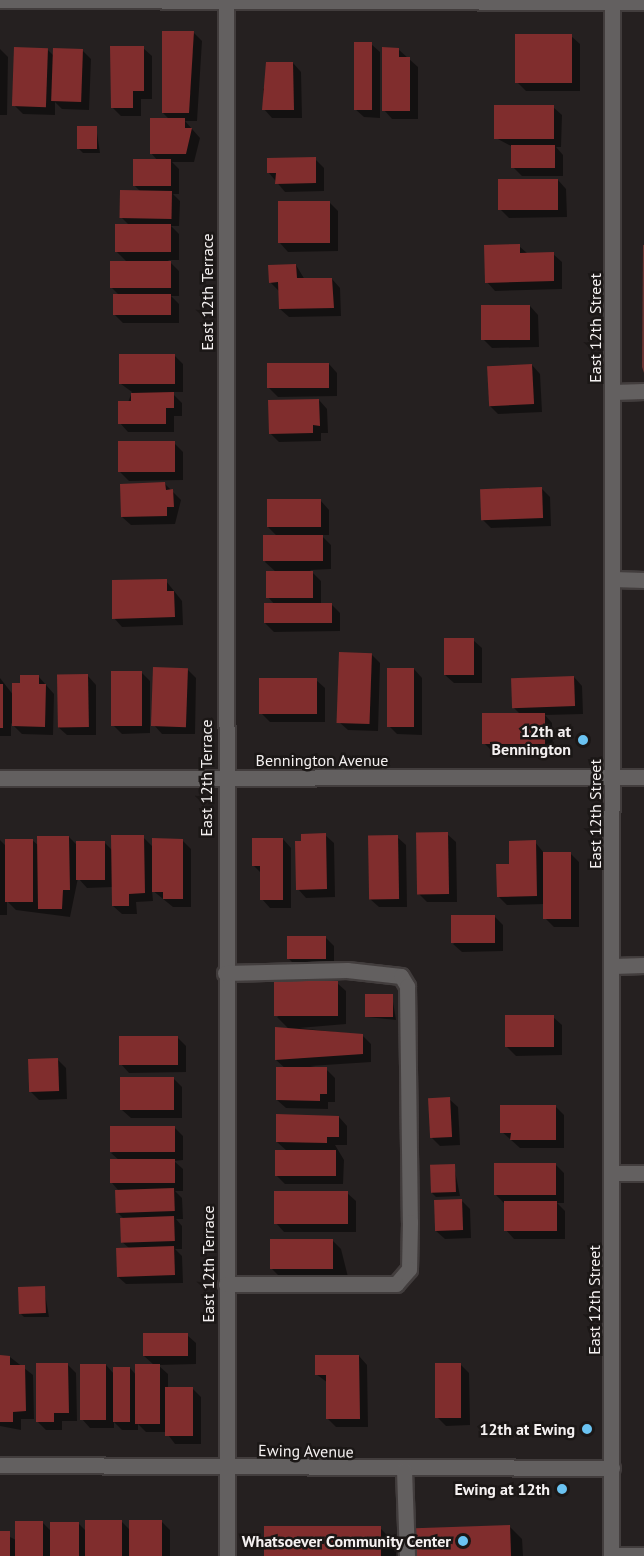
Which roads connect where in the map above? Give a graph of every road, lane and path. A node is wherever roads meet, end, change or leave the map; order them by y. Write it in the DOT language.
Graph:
graph roads {
  1 [pos="0,0"];
  2 [pos="226,0"];
  3 [pos="612,1"];
  4 [pos="644,2"];
  5 [pos="644,391"];
  6 [pos="614,392"];
  7 [pos="613,579"];
  8 [pos="644,579"];
  9 [pos="613,777"];
  10 [pos="644,777"];
  11 [pos="0,778"];
  12 [pos="223,778"];
  13 [pos="644,965"];
  14 [pos="613,966"];
  15 [pos="225,974"];
  16 [pos="612,1173"];
  17 [pos="644,1173"];
  18 [pos="226,1284"];
  19 [pos="0,1466"];
  20 [pos="228,1468"];
  21 [pos="612,1468"];
  22 [pos="405,1470"];
  23 [pos="644,1555"];
  24 [pos="227,1556"];
  25 [pos="407,1556"];
  26 [pos="611,1556"];
  1 -- 2 [label="street"];
  2 -- 3 [label="street"];
  2 -- 12 [label="street, East 12th Terrace"];
  3 -- 4 [label="street"];
  3 -- 6 [label="street, East 12th Street"];
  5 -- 6 [label="street"];
  6 -- 7 [label="street, East 12th Street"];
  7 -- 8 [label="street"];
  7 -- 9 [label="street, East 12th Street"];
  9 -- 10 [label="street, Bennington Avenue"];
  9 -- 12 [label="street, Bennington Avenue"];
  9 -- 14 [label="street, East 12th Street"];
  11 -- 12 [label="street, Bennington Avenue"];
  12 -- 15 [label="street, East 12th Terrace"];
  13 -- 14 [label="street"];
  14 -- 16 [label="street, East 12th Street"];
  15 -- 18 [label="street, East 12th Terrace"];
  15 -- 18 [label="street"];
  16 -- 17 [label="street"];
  16 -- 21 [label="street, East 12th Street"];
  18 -- 20 [label="street, East 12th Terrace"];
  19 -- 20 [label="street, Ewing Avenue"];
  20 -- 22 [label="street, Ewing Avenue"];
  20 -- 24 [label="street, East 12th Terrace"];
  21 -- 22 [label="street, Ewing Avenue"];
  21 -- 26 [label="street, East 12th Street"];
  22 -- 25 [label="street"];
  23 -- 26 [label="street"];
}
